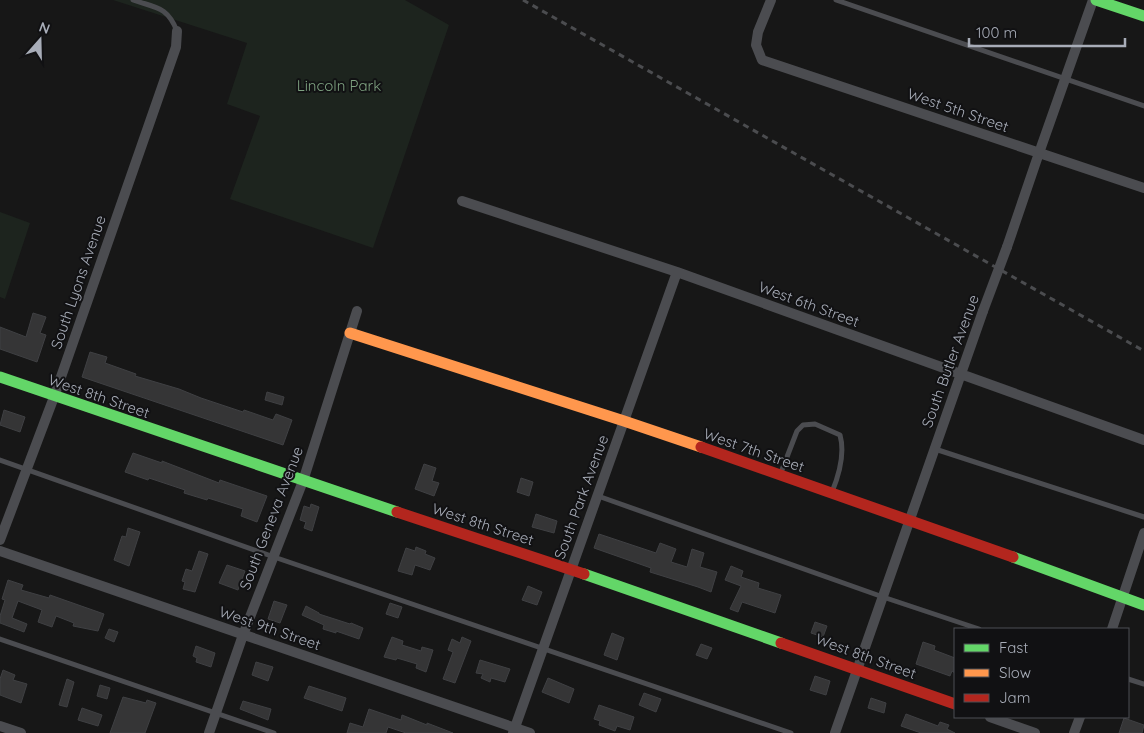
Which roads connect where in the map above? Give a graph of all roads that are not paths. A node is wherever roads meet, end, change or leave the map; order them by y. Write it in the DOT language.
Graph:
graph roads {
  1 [pos="134,0"];
  2 [pos="771,0"];
  3 [pos="836,0"];
  4 [pos="1095,0"];
  5 [pos="1144,16"];
  6 [pos="177,31"];
  7 [pos="1065,80"];
  8 [pos="1144,106"];
  9 [pos="1039,152"];
  10 [pos="1144,188"];
  11 [pos="462,201"];
  12 [pos="677,272"];
  13 [pos="357,311"];
  14 [pos="350,333"];
  15 [pos="960,375"];
  16 [pos="0,377"];
  17 [pos="54,397"];
  18 [pos="624,421"];
  19 [pos="1144,440"];
  20 [pos="934,448"];
  21 [pos="0,460"];
  22 [pos="26,469"];
  23 [pos="780,475"];
  24 [pos="303,481"];
  25 [pos="832,493"];
  26 [pos="598,496"];
  27 [pos="1144,516"];
  28 [pos="910,520"];
  29 [pos="1144,533"];
  30 [pos="0,540"];
  31 [pos="0,551"];
  32 [pos="274,557"];
  33 [pos="572,569"];
  34 [pos="883,597"];
  35 [pos="1123,598"];
  36 [pos="1144,605"];
  37 [pos="976,628"];
  38 [pos="1112,628"];
  39 [pos="243,635"];
  40 [pos="0,639"];
  41 [pos="544,648"];
  42 [pos="858,669"];
  43 [pos="1129,679"];
  44 [pos="1144,684"];
  45 [pos="954,704"];
  46 [pos="215,714"];
  47 [pos="993,718"];
  48 [pos="1080,718"];
  49 [pos="0,726"];
  50 [pos="514,730"];
  51 [pos="21,733"];
  52 [pos="209,733"];
  53 [pos="274,733"];
  54 [pos="530,733"];
  55 [pos="791,733"];
  56 [pos="835,733"];
  57 [pos="1035,733"];
  58 [pos="1074,733"];
  1 -- 6 [label="lane"];
  2 -- 9 [label="street, West 5th Street"];
  3 -- 7 [label="lane"];
  4 -- 5 [label="street"];
  4 -- 7 [label="street, South Butler Avenue"];
  6 -- 17 [label="street, South Lyons Avenue"];
  7 -- 8 [label="lane"];
  7 -- 9 [label="street, South Butler Avenue"];
  9 -- 10 [label="street, West 5th Street"];
  9 -- 15 [label="street, South Butler Avenue, bridge"];
  11 -- 12 [label="street, West 6th Street"];
  12 -- 15 [label="street, West 6th Street"];
  12 -- 18 [label="street, South Park Avenue"];
  13 -- 14 [label="street, South Geneva Avenue"];
  14 -- 18 [label="street, West 7th Street"];
  14 -- 24 [label="street, South Geneva Avenue"];
  15 -- 19 [label="street, West 6th Street"];
  15 -- 20 [label="street, South Butler Avenue"];
  16 -- 17 [label="street, West 8th Street"];
  17 -- 22 [label="street, South Lyons Avenue"];
  17 -- 24 [label="street, West 8th Street"];
  18 -- 23 [label="street, West 7th Street"];
  18 -- 26 [label="street, South Park Avenue"];
  20 -- 27 [label="lane"];
  20 -- 28 [label="street, South Butler Avenue"];
  21 -- 22 [label="lane"];
  22 -- 30 [label="street, South Lyons Avenue"];
  22 -- 32 [label="lane"];
  23 -- 25 [label="street, West 7th Street"];
  23 -- 25 [label="lane"];
  24 -- 32 [label="street, South Geneva Avenue"];
  24 -- 33 [label="street, West 8th Street"];
  25 -- 28 [label="street, West 7th Street"];
  26 -- 33 [label="street, South Park Avenue"];
  26 -- 34 [label="lane"];
  28 -- 34 [label="street, South Butler Avenue"];
  28 -- 35 [label="street, West 7th Street"];
  29 -- 35 [label="street"];
  31 -- 39 [label="street, West 9th Street"];
  32 -- 39 [label="street, South Geneva Avenue"];
  32 -- 41 [label="lane"];
  33 -- 41 [label="street, South Park Avenue"];
  33 -- 42 [label="street, West 8th Street"];
  34 -- 37 [label="lane"];
  34 -- 42 [label="street, South Butler Avenue"];
  35 -- 36 [label="street, West 7th Street"];
  35 -- 38 [label="street"];
  39 -- 46 [label="street, South Geneva Avenue"];
  39 -- 50 [label="street, West 9th Street"];
  40 -- 46 [label="lane"];
  41 -- 50 [label="street, South Park Avenue"];
  41 -- 55 [label="lane"];
  42 -- 45 [label="street, West 8th Street"];
  42 -- 56 [label="street, South Butler Avenue"];
  43 -- 44 [label="lane"];
  46 -- 52 [label="street, South Geneva Avenue"];
  46 -- 53 [label="lane"];
  47 -- 57 [label="street"];
  48 -- 58 [label="street"];
  49 -- 51 [label="street"];
  50 -- 54 [label="street, West 9th Street"];
}
